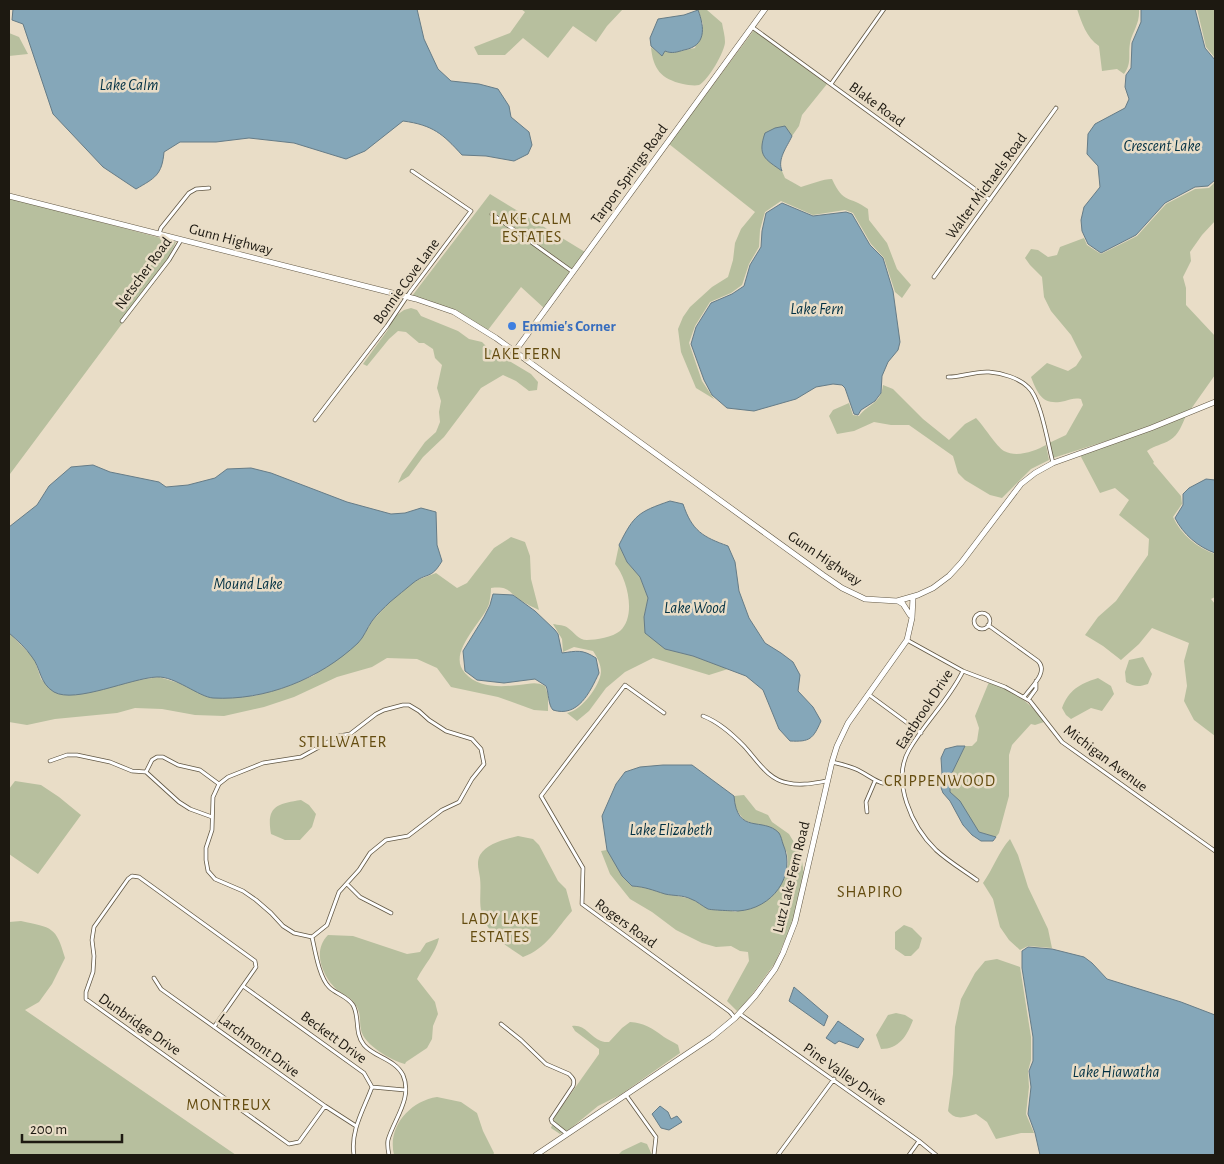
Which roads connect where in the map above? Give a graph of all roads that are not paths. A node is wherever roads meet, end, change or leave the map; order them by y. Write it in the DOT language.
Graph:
graph roads {
  1 [pos="765,9"];
  2 [pos="884,9"];
  3 [pos="752,26"];
  4 [pos="831,84"];
  5 [pos="1056,108"];
  6 [pos="412,171"];
  7 [pos="210,188"];
  8 [pos="9,196"];
  9 [pos="990,200"];
  10 [pos="492,214"];
  11 [pos="159,234"];
  12 [pos="182,239"];
  13 [pos="573,272"];
  14 [pos="934,277"];
  15 [pos="406,297"];
  16 [pos="122,321"];
  17 [pos="514,353"];
  18 [pos="948,378"];
  19 [pos="1215,402"];
  20 [pos="315,420"];
  21 [pos="1053,463"];
  22 [pos="913,597"];
  23 [pos="897,601"];
  24 [pos="912,618"];
  25 [pos="988,625"];
  26 [pos="907,640"];
  27 [pos="963,671"];
  28 [pos="1036,680"];
  29 [pos="868,694"];
  30 [pos="1024,697"];
  31 [pos="1028,700"];
  32 [pos="664,713"];
  33 [pos="703,716"];
  34 [pos="921,733"];
  35 [pos="50,761"];
  36 [pos="832,762"];
  37 [pos="146,772"];
  38 [pos="827,781"];
  39 [pos="875,781"];
  40 [pos="219,784"];
  41 [pos="902,784"];
  42 [pos="867,812"];
  43 [pos="212,817"];
  44 [pos="1215,852"];
  45 [pos="977,880"];
  46 [pos="347,884"];
  47 [pos="391,914"];
  48 [pos="312,937"];
  49 [pos="154,978"];
  50 [pos="243,986"];
  51 [pos="738,1016"];
  52 [pos="501,1024"];
  53 [pos="214,1027"];
  54 [pos="834,1079"];
  55 [pos="372,1087"];
  56 [pos="406,1090"];
  57 [pos="626,1095"];
  58 [pos="325,1106"];
  59 [pos="356,1126"];
  60 [pos="567,1134"];
  61 [pos="920,1141"];
  62 [pos="354,1155"];
  63 [pos="389,1155"];
  64 [pos="536,1155"];
  65 [pos="654,1155"];
  66 [pos="778,1155"];
  67 [pos="909,1155"];
  68 [pos="936,1155"];
  1 -- 3 [label="main road, Tarpon Springs Road"];
  2 -- 4 [label="street"];
  3 -- 4 [label="street, Blake Road"];
  3 -- 13 [label="main road, Tarpon Springs Road"];
  4 -- 9 [label="street, Blake Road"];
  5 -- 9 [label="street, Walter Michaels Road"];
  6 -- 15 [label="street, Bonnie Cove Lane"];
  7 -- 11 [label="street"];
  8 -- 11 [label="main road, Gunn Highway"];
  9 -- 14 [label="street, Walter Michaels Road"];
  10 -- 13 [label="street"];
  11 -- 12 [label="main road, Gunn Highway"];
  12 -- 15 [label="main road, Gunn Highway"];
  12 -- 16 [label="street, Netscher Road"];
  13 -- 17 [label="main road, Tarpon Springs Road"];
  15 -- 17 [label="main road, Gunn Highway"];
  15 -- 20 [label="street, Bonnie Cove Lane"];
  17 -- 23 [label="main road, Gunn Highway"];
  18 -- 21 [label="street"];
  19 -- 21 [label="main road, Gunn Highway"];
  21 -- 22 [label="main road, Gunn Highway"];
  22 -- 23 [label="main road, Gunn Highway"];
  22 -- 24 [label="main road, Lutz Lake Fern Road"];
  23 -- 24 [label="main road"];
  24 -- 26 [label="main road, Lutz Lake Fern Road"];
  25 -- 25 [label="street"];
  25 -- 28 [label="street"];
  26 -- 27 [label="street, Michigan Avenue"];
  26 -- 29 [label="main road, Lutz Lake Fern Road"];
  27 -- 30 [label="street, Michigan Avenue"];
  27 -- 34 [label="street, Eastbrook Drive"];
  28 -- 30 [label="street"];
  28 -- 31 [label="street"];
  29 -- 34 [label="street"];
  29 -- 36 [label="main road, Lutz Lake Fern Road"];
  30 -- 31 [label="street, Michigan Avenue"];
  31 -- 44 [label="street, Michigan Avenue"];
  32 -- 51 [label="street, Rogers Road"];
  33 -- 38 [label="street"];
  34 -- 41 [label="street, Eastbrook Drive"];
  35 -- 37 [label="street"];
  36 -- 38 [label="main road, Lutz Lake Fern Road"];
  36 -- 39 [label="street"];
  37 -- 40 [label="street"];
  37 -- 43 [label="street"];
  38 -- 51 [label="main road, Lutz Lake Fern Road"];
  39 -- 41 [label="street"];
  39 -- 42 [label="street"];
  40 -- 43 [label="street"];
  40 -- 46 [label="street"];
  41 -- 45 [label="street, Eastbrook Drive"];
  43 -- 48 [label="street"];
  46 -- 47 [label="street"];
  46 -- 48 [label="street"];
  48 -- 56 [label="street"];
  49 -- 53 [label="street, Larchmont Drive"];
  50 -- 53 [label="street, Dunbridge Drive"];
  50 -- 55 [label="street, Beckett Drive"];
  50 -- 58 [label="street, Dunbridge Drive"];
  51 -- 54 [label="street, Pine Valley Drive"];
  51 -- 57 [label="main road, Lutz Lake Fern Road"];
  52 -- 60 [label="street"];
  53 -- 58 [label="street, Larchmont Drive"];
  54 -- 61 [label="street, Pine Valley Drive"];
  54 -- 66 [label="street"];
  55 -- 56 [label="street"];
  55 -- 59 [label="street"];
  56 -- 63 [label="street"];
  57 -- 60 [label="main road, Lutz Lake Fern Road"];
  57 -- 65 [label="street"];
  58 -- 59 [label="street, Larchmont Drive"];
  59 -- 62 [label="street"];
  60 -- 64 [label="main road, Lutz Lake Fern Road"];
  61 -- 67 [label="street"];
  61 -- 68 [label="street, Pine Valley Drive"];
}
